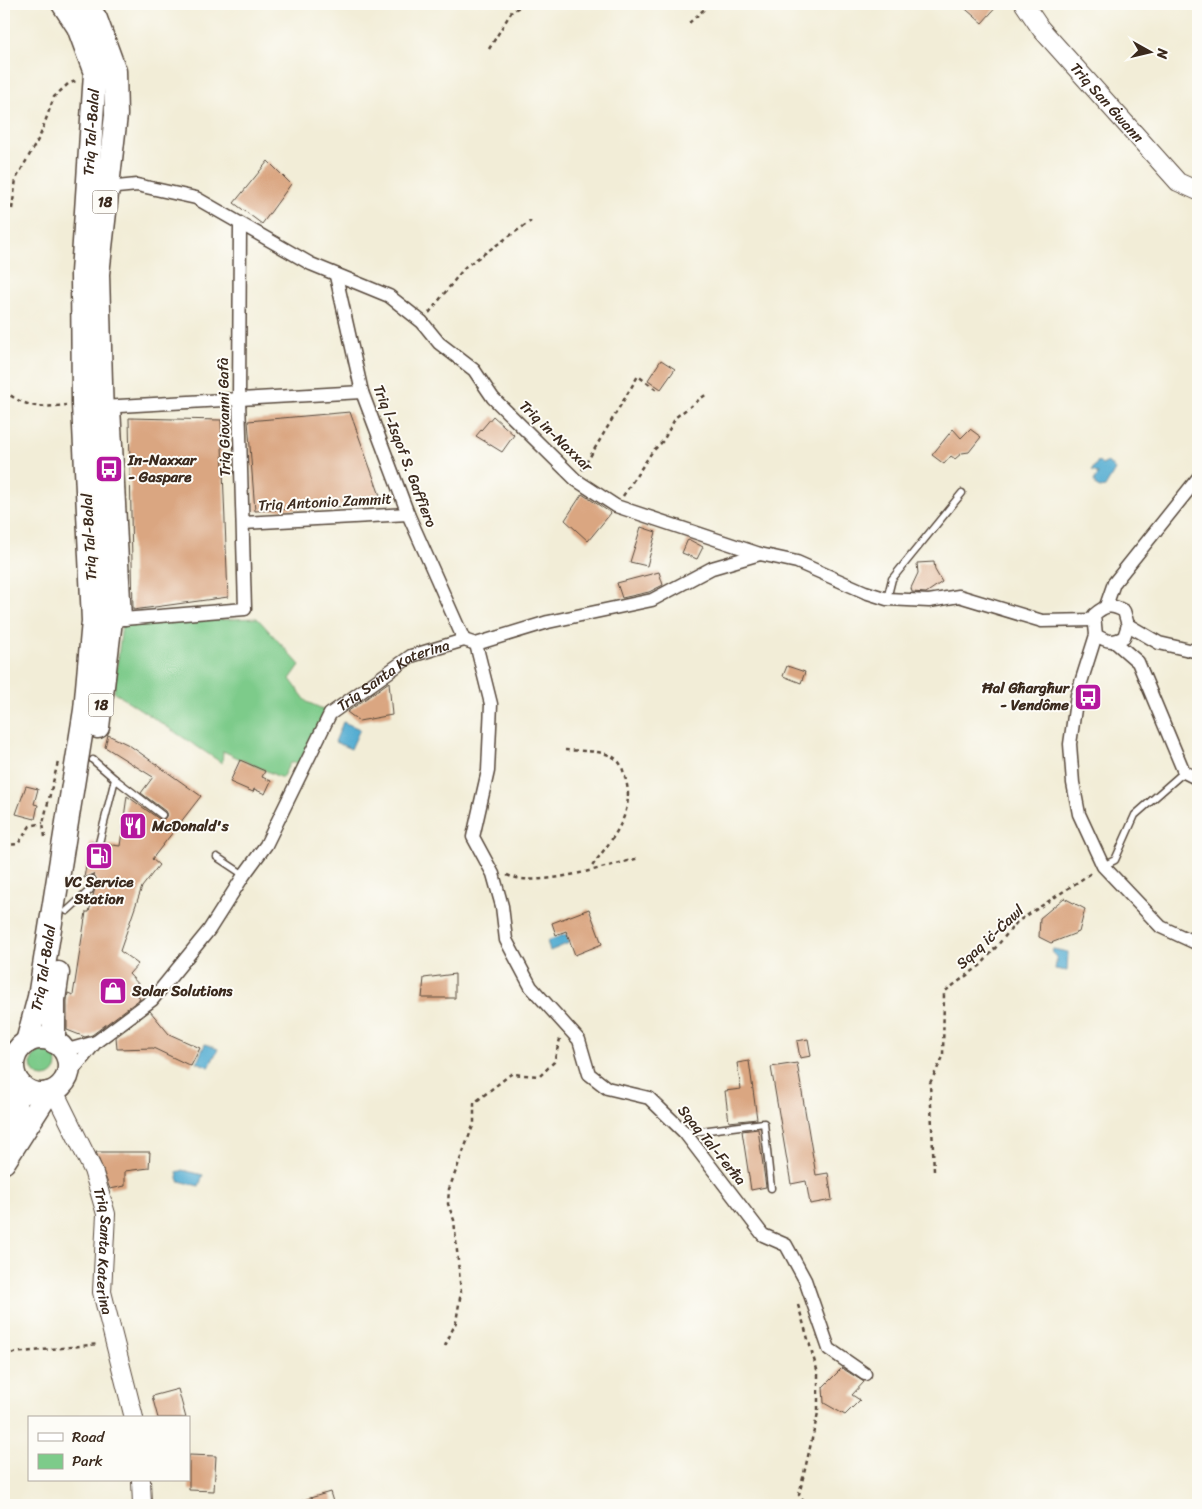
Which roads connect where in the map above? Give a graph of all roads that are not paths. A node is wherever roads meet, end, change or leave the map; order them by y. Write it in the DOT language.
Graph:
graph roads {
  1 [pos="63,4"];
  2 [pos="86,4"];
  3 [pos="1015,4"];
  4 [pos="1027,10"];
  5 [pos="1198,191"];
  6 [pos="106,194"];
  7 [pos="240,225"];
  8 [pos="336,276"];
  9 [pos="362,392"];
  10 [pos="239,399"];
  11 [pos="99,406"];
  12 [pos="1198,478"];
  13 [pos="962,493"];
  14 [pos="408,514"];
  15 [pos="243,523"];
  16 [pos="760,554"];
  17 [pos="887,599"];
  18 [pos="1106,606"];
  19 [pos="118,620"];
  20 [pos="1094,620"];
  21 [pos="1128,625"];
  22 [pos="1096,635"];
  23 [pos="470,642"];
  24 [pos="1115,642"];
  25 [pos="1198,652"];
  26 [pos="92,760"];
  27 [pos="1184,772"];
  28 [pos="115,779"];
  29 [pos="1198,779"];
  30 [pos="162,815"];
  31 [pos="98,848"];
  32 [pos="217,857"];
  33 [pos="1103,866"];
  34 [pos="244,875"];
  35 [pos="92,879"];
  36 [pos="67,911"];
  37 [pos="1198,944"];
  38 [pos="27,1042"];
  39 [pos="96,1042"];
  40 [pos="59,1046"];
  41 [pos="18,1083"];
  42 [pos="55,1088"];
  43 [pos="685,1133"];
  44 [pos="4,1136"];
  45 [pos="4,1162"];
  46 [pos="771,1188"];
  47 [pos="865,1374"];
  48 [pos="134,1416"];
  49 [pos="140,1482"];
  50 [pos="142,1505"];
  1 -- 11 [label="highway, Triq Tal-Balal / 18"];
  2 -- 6 [label="highway, Triq Tal-Balal / 18"];
  3 -- 4 [label="lane"];
  4 -- 5 [label="main road, Triq San Ġwann"];
  6 -- 7 [label="street, Triq in-Naxxar"];
  6 -- 11 [label="highway, Triq Tal-Balal / 18"];
  7 -- 8 [label="street, Triq in-Naxxar"];
  7 -- 10 [label="street, Triq Giovanni Gafà"];
  8 -- 9 [label="street, Triq l-Isqof S. Gaffiero"];
  8 -- 16 [label="street, Triq in-Naxxar"];
  9 -- 10 [label="street"];
  9 -- 14 [label="street, Triq l-Isqof S. Gaffiero"];
  10 -- 11 [label="street"];
  10 -- 15 [label="street, Triq Giovanni Gafà"];
  11 -- 19 [label="highway, Triq Tal-Balal / 18"];
  11 -- 38 [label="highway, Triq Tal-Balal / 18"];
  12 -- 18 [label="street"];
  13 -- 17 [label="lane"];
  14 -- 15 [label="street, Triq Antonio Zammit"];
  14 -- 23 [label="street, Triq l-Isqof S. Gaffiero"];
  15 -- 19 [label="street, Triq Giovanni Gafà"];
  16 -- 17 [label="street, Triq in-Naxxar"];
  16 -- 23 [label="street, Triq Santa Katerina"];
  17 -- 20 [label="street, Triq in-Naxxar"];
  18 -- 20 [label="street"];
  18 -- 21 [label="street"];
  19 -- 26 [label="highway, Triq Tal-Balal / 18"];
  20 -- 22 [label="street"];
  21 -- 24 [label="street"];
  21 -- 25 [label="street"];
  22 -- 24 [label="street"];
  22 -- 33 [label="street"];
  23 -- 34 [label="street, Triq Santa Katerina"];
  23 -- 43 [label="street, Sqaq Tal-Ferħa"];
  24 -- 27 [label="street"];
  26 -- 28 [label="lane"];
  26 -- 36 [label="highway, Triq Tal-Balal / 18"];
  27 -- 29 [label="street"];
  27 -- 33 [label="lane"];
  28 -- 30 [label="lane"];
  28 -- 31 [label="lane"];
  32 -- 34 [label="lane"];
  33 -- 37 [label="street"];
  34 -- 39 [label="street, Triq Santa Katerina"];
  35 -- 36 [label="lane"];
  36 -- 40 [label="highway, Triq Tal-Balal / 18"];
  38 -- 40 [label="highway"];
  38 -- 41 [label="highway, Triq Tal-Balal / 18"];
  39 -- 40 [label="street, Triq Santa Katerina"];
  39 -- 42 [label="street, Triq Santa Katerina"];
  40 -- 42 [label="highway, Triq Tal-Balal / 18"];
  41 -- 42 [label="highway"];
  41 -- 44 [label="highway, Triq Tal-Balal / 18"];
  42 -- 45 [label="highway, Triq Tal-Balal / 18"];
  42 -- 48 [label="main road, Triq Santa Katerina"];
  43 -- 46 [label="lane"];
  43 -- 47 [label="street, Sqaq Tal-Ferħa"];
  49 -- 50 [label="main road"];
}
